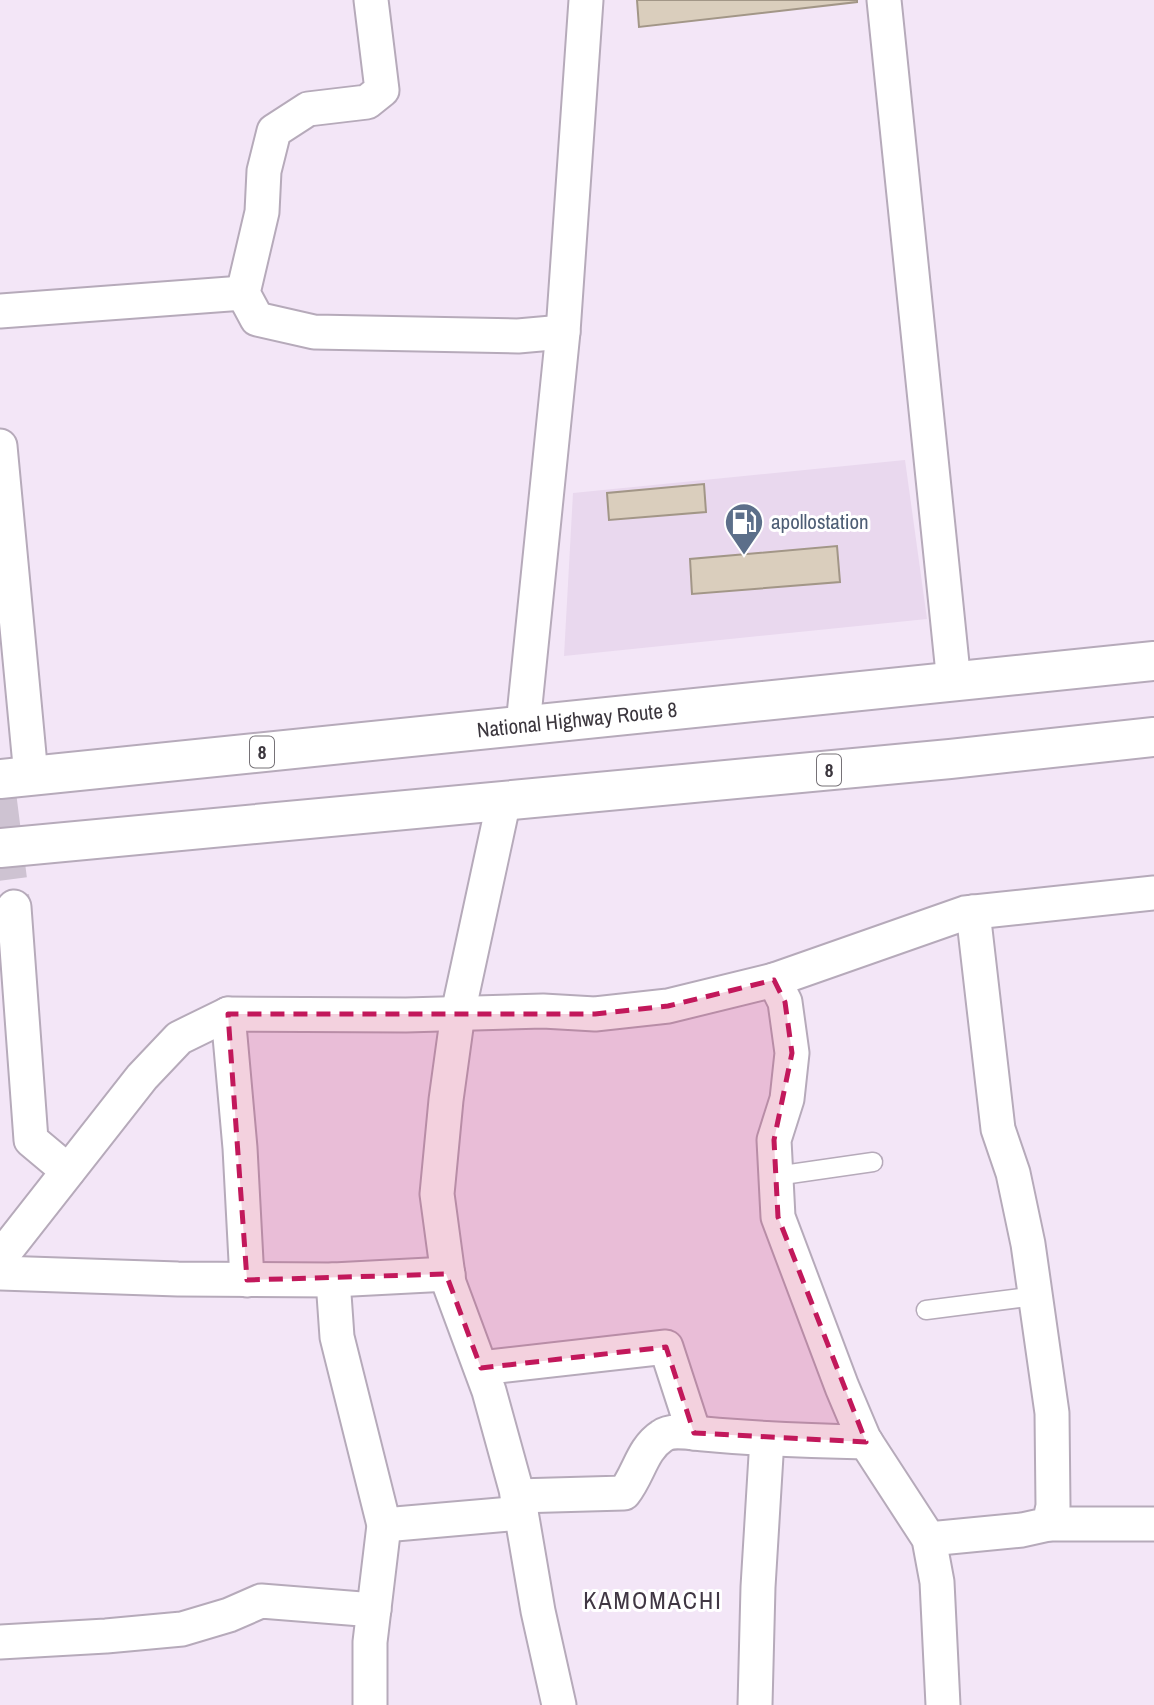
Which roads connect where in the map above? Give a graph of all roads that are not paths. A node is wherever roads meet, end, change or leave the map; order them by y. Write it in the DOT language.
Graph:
graph roads {
  1 [pos="371,0"];
  2 [pos="586,0"];
  3 [pos="884,0"];
  4 [pos="243,293"];
  5 [pos="0,311"];
  6 [pos="563,332"];
  7 [pos="0,446"];
  8 [pos="1154,661"];
  9 [pos="954,682"];
  10 [pos="523,725"];
  11 [pos="1154,737"];
  12 [pos="15,777"];
  13 [pos="504,800"];
  14 [pos="0,848"];
  15 [pos="1154,893"];
  16 [pos="14,907"];
  17 [pos="972,912"];
  18 [pos="774,979"];
  19 [pos="458,1013"];
  20 [pos="228,1014"];
  21 [pos="873,1162"];
  22 [pos="68,1171"];
  23 [pos="776,1175"];
  24 [pos="0,1258"];
  25 [pos="0,1273"];
  26 [pos="448,1274"];
  27 [pos="247,1280"];
  28 [pos="333,1280"];
  29 [pos="1036,1296"];
  30 [pos="926,1310"];
  31 [pos="481,1368"];
  32 [pos="694,1433"];
  33 [pos="767,1439"];
  34 [pos="866,1442"];
  35 [pos="519,1505"];
  36 [pos="1049,1524"];
  37 [pos="1154,1524"];
  38 [pos="384,1525"];
  39 [pos="929,1539"];
  40 [pos="374,1610"];
  41 [pos="0,1642"];
  42 [pos="552,1704"];
  43 [pos="370,1705"];
  44 [pos="755,1705"];
  45 [pos="943,1705"];
  1 -- 4 [label="street"];
  2 -- 6 [label="street"];
  3 -- 9 [label="street"];
  4 -- 5 [label="street"];
  4 -- 6 [label="street"];
  6 -- 10 [label="street"];
  7 -- 12 [label="street"];
  8 -- 9 [label="highway, National Highway Route 8 / 8"];
  9 -- 10 [label="highway, National Highway Route 8 / 8"];
  10 -- 12 [label="highway, National Highway Route 8 / 8"];
  11 -- 13 [label="highway, 8"];
  13 -- 14 [label="highway, 8"];
  13 -- 19 [label="street"];
  15 -- 17 [label="street"];
  16 -- 22 [label="street"];
  17 -- 18 [label="street"];
  17 -- 29 [label="street"];
  18 -- 19 [label="street"];
  18 -- 23 [label="street"];
  19 -- 20 [label="street"];
  19 -- 26 [label="street"];
  20 -- 22 [label="street"];
  20 -- 27 [label="street"];
  21 -- 23 [label="lane"];
  22 -- 24 [label="street"];
  23 -- 34 [label="street"];
  25 -- 27 [label="street"];
  26 -- 28 [label="street"];
  26 -- 31 [label="street"];
  27 -- 28 [label="street"];
  28 -- 38 [label="street"];
  29 -- 30 [label="lane"];
  29 -- 36 [label="street"];
  31 -- 32 [label="street"];
  31 -- 35 [label="street"];
  32 -- 33 [label="street"];
  32 -- 35 [label="street"];
  33 -- 34 [label="street"];
  33 -- 44 [label="street"];
  34 -- 39 [label="street"];
  35 -- 38 [label="street"];
  35 -- 42 [label="street"];
  36 -- 37 [label="street"];
  36 -- 39 [label="street"];
  38 -- 40 [label="street"];
  39 -- 45 [label="street"];
  40 -- 41 [label="street"];
  40 -- 43 [label="street"];
}
